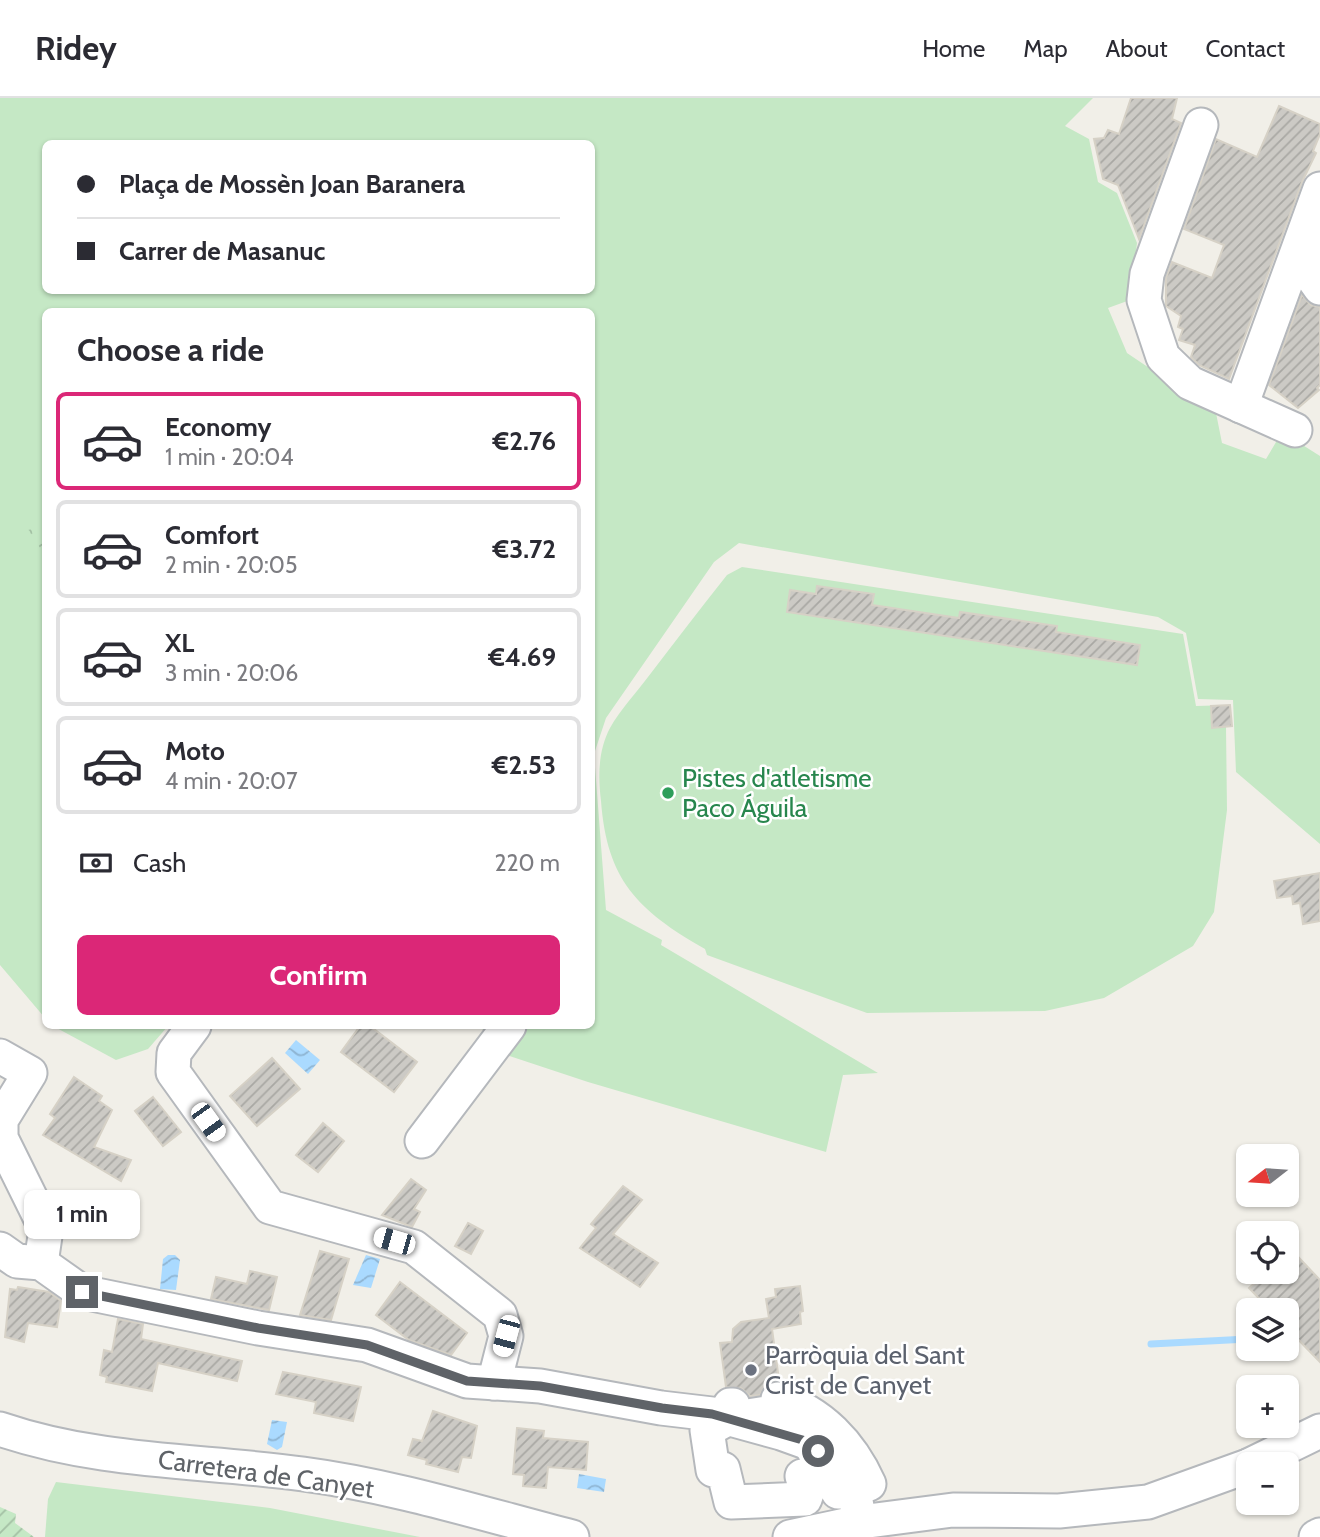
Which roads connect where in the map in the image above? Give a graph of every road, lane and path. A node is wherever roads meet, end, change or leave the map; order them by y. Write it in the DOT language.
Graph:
graph roads {
  1 [pos="1201,125"];
  2 [pos="1320,189"];
  3 [pos="1320,230"];
  4 [pos="1320,288"];
  5 [pos="1241,406"];
  6 [pos="1294,430"];
  7 [pos="192,1029"];
  8 [pos="507,1029"];
  9 [pos="0,1056"];
  10 [pos="422,1141"];
  11 [pos="15,1261"];
  12 [pos="494,1383"];
  13 [pos="729,1418"];
  14 [pos="0,1429"];
  15 [pos="1320,1431"];
  16 [pos="1320,1441"];
  17 [pos="0,1451"];
  18 [pos="1293,1452"];
  19 [pos="1296,1452"];
  20 [pos="1320,1453"];
  21 [pos="1299,1456"];
  22 [pos="1236,1470"];
  23 [pos="850,1489"];
  24 [pos="1236,1492"];
  25 [pos="956,1527"];
  26 [pos="849,1530"];
  27 [pos="486,1537"];
  28 [pos="572,1537"];
  29 [pos="790,1537"];
  30 [pos="899,1537"];
  1 -- 5 [label="street"];
  2 -- 5 [label="street"];
  3 -- 4 [label="street"];
  5 -- 6 [label="street"];
  7 -- 12 [label="street"];
  8 -- 10 [label="street"];
  9 -- 11 [label="street"];
  11 -- 12 [label="street"];
  12 -- 13 [label="street"];
  13 -- 23 [label="street"];
  13 -- 23 [label="street"];
  14 -- 28 [label="street, Carretera de Canyet"];
  15 -- 18 [label="street"];
  16 -- 19 [label="street"];
  17 -- 27 [label="street, Carretera de Canyet"];
  20 -- 21 [label="street"];
  22 -- 26 [label="street"];
  23 -- 26 [label="street"];
  24 -- 25 [label="street"];
  25 -- 26 [label="street"];
  25 -- 30 [label="street"];
  26 -- 29 [label="street"];
}
